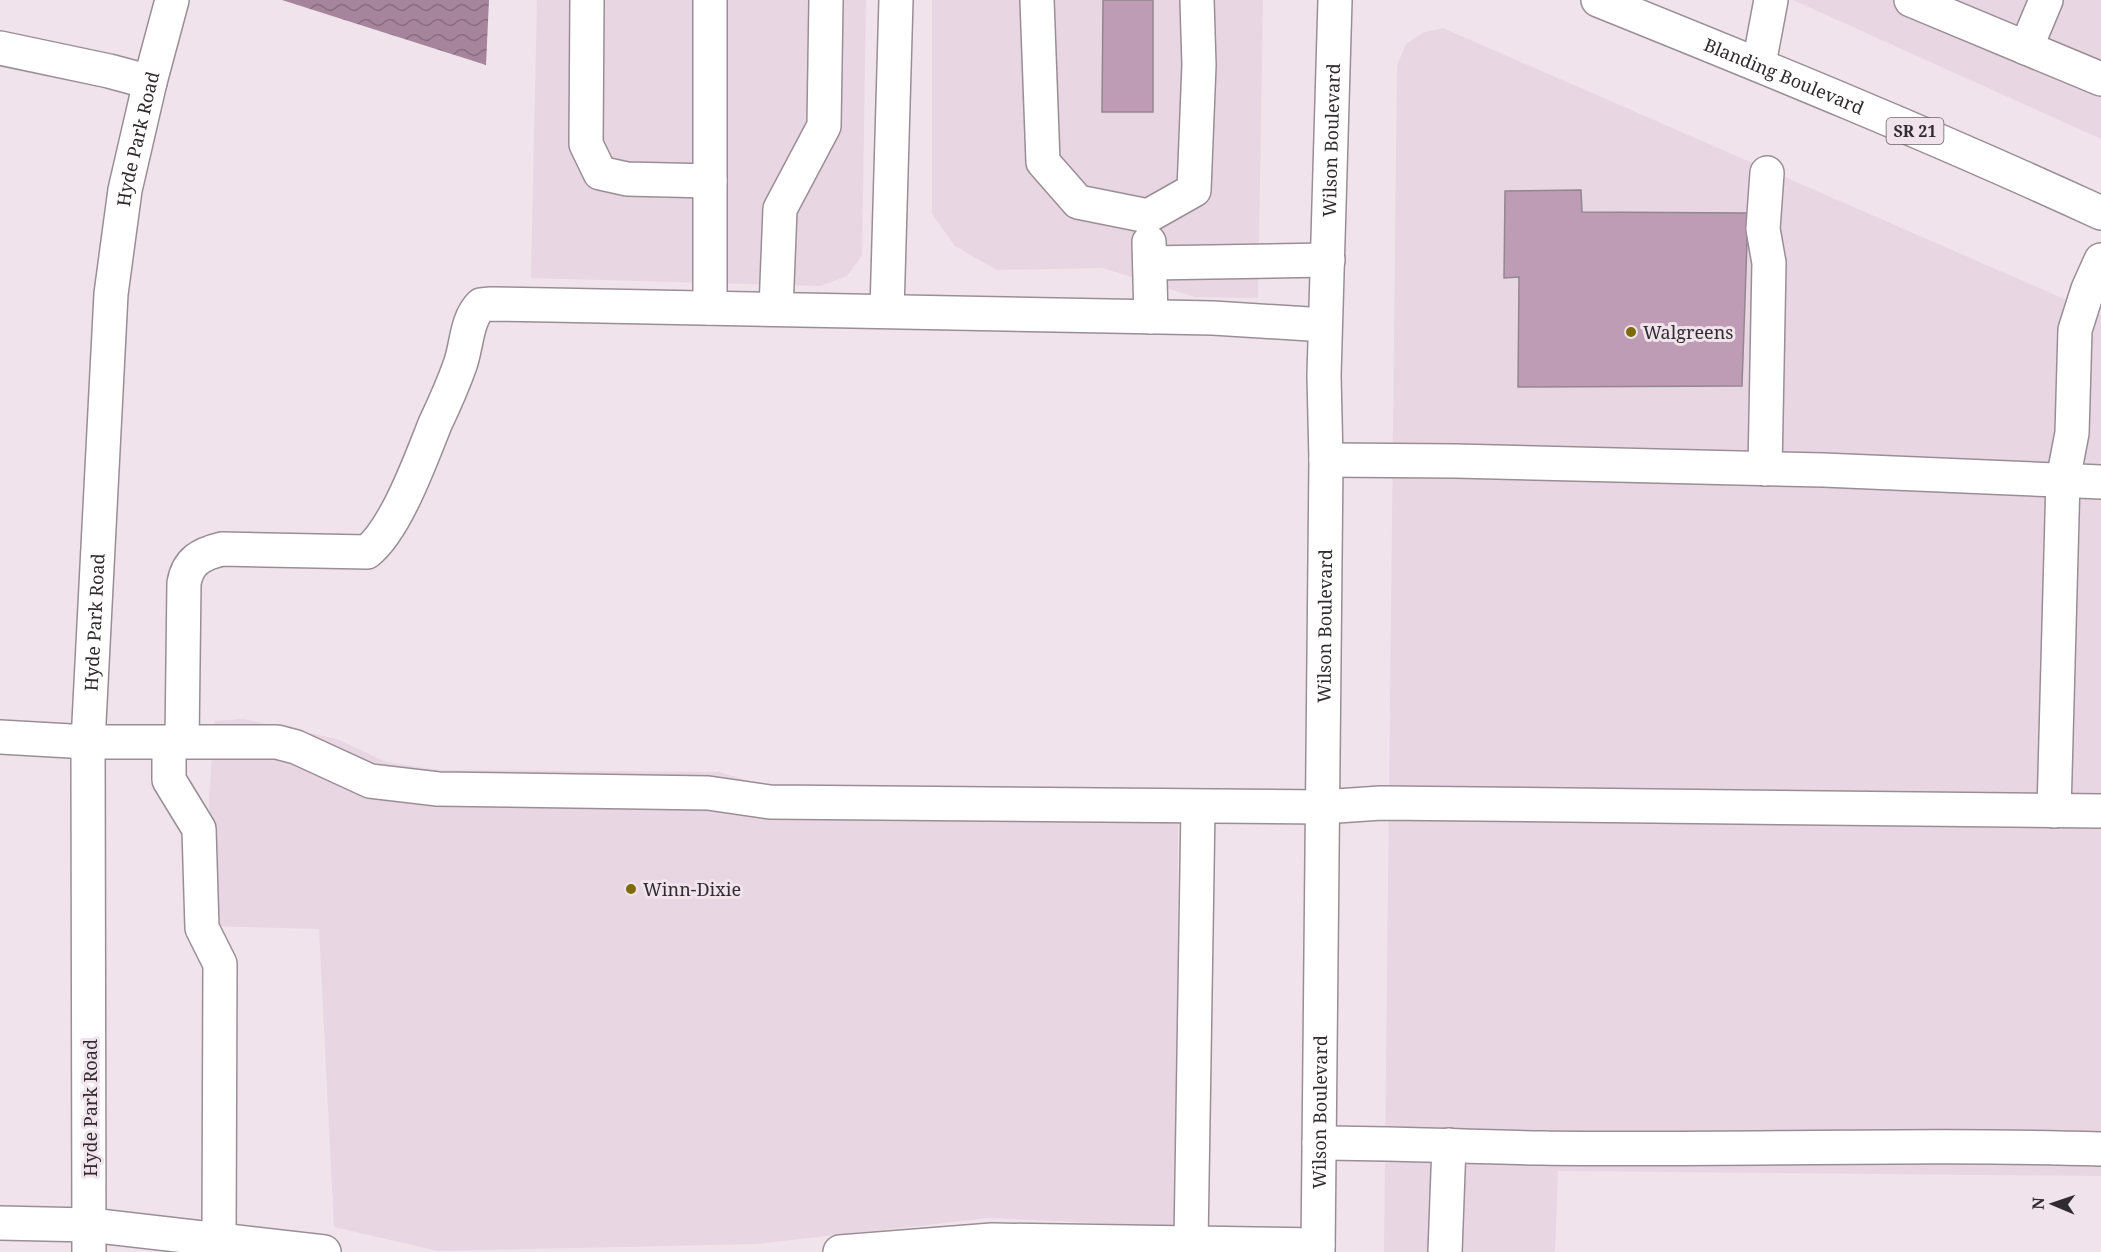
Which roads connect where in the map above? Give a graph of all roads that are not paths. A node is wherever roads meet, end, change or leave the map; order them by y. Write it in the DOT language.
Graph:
graph roads {
  1 [pos="172,0"];
  2 [pos="586,0"];
  3 [pos="710,0"];
  4 [pos="826,0"];
  5 [pos="896,0"];
  6 [pos="1037,0"];
  7 [pos="1197,0"];
  8 [pos="1335,0"];
  9 [pos="1598,0"];
  10 [pos="1771,0"];
  11 [pos="2046,0"];
  12 [pos="1926,3"];
  13 [pos="0,48"];
  14 [pos="2026,48"];
  15 [pos="1759,64"];
  16 [pos="2101,79"];
  17 [pos="150,82"];
  18 [pos="1767,173"];
  19 [pos="710,181"];
  20 [pos="2101,213"];
  21 [pos="1148,216"];
  22 [pos="1328,260"];
  23 [pos="2101,260"];
  24 [pos="1150,263"];
  25 [pos="710,308"];
  26 [pos="776,309"];
  27 [pos="887,311"];
  28 [pos="1151,317"];
  29 [pos="1325,326"];
  30 [pos="1326,460"];
  31 [pos="1765,469"];
  32 [pos="2063,480"];
  33 [pos="2101,482"];
  34 [pos="0,737"];
  35 [pos="88,742"];
  36 [pos="175,742"];
  37 [pos="1198,807"];
  38 [pos="1322,807"];
  39 [pos="2054,811"];
  40 [pos="2101,811"];
  41 [pos="1319,1143"];
  42 [pos="1449,1145"];
  43 [pos="2101,1149"];
  44 [pos="0,1223"];
  45 [pos="89,1238"];
  46 [pos="219,1240"];
  47 [pos="1191,1243"];
  48 [pos="1318,1249"];
  49 [pos="324,1252"];
  50 [pos="840,1252"];
  51 [pos="1445,1252"];
  1 -- 17 [label="main road, Hyde Park Road"];
  2 -- 19 [label="main road"];
  3 -- 19 [label="main road"];
  4 -- 26 [label="main road"];
  5 -- 27 [label="main road"];
  6 -- 21 [label="main road"];
  7 -- 21 [label="main road"];
  8 -- 22 [label="main road, Wilson Boulevard"];
  9 -- 15 [label="main road, Blanding Boulevard / SR 21"];
  10 -- 15 [label="main road"];
  11 -- 14 [label="main road"];
  12 -- 14 [label="main road"];
  13 -- 17 [label="main road"];
  14 -- 16 [label="main road"];
  15 -- 20 [label="main road, Blanding Boulevard / SR 21"];
  17 -- 35 [label="main road, Hyde Park Road"];
  18 -- 31 [label="main road"];
  19 -- 25 [label="main road"];
  21 -- 24 [label="main road"];
  22 -- 24 [label="main road"];
  22 -- 29 [label="main road, Wilson Boulevard"];
  23 -- 32 [label="main road"];
  24 -- 28 [label="main road"];
  25 -- 26 [label="main road"];
  25 -- 36 [label="main road"];
  26 -- 27 [label="main road"];
  27 -- 28 [label="main road"];
  28 -- 29 [label="main road"];
  29 -- 30 [label="main road, Wilson Boulevard"];
  30 -- 31 [label="main road"];
  30 -- 38 [label="main road, Wilson Boulevard"];
  31 -- 32 [label="main road"];
  32 -- 33 [label="main road"];
  32 -- 39 [label="main road"];
  34 -- 35 [label="main road"];
  35 -- 36 [label="main road"];
  35 -- 45 [label="main road, Hyde Park Road"];
  36 -- 37 [label="main road"];
  36 -- 46 [label="main road"];
  37 -- 38 [label="main road"];
  37 -- 47 [label="main road"];
  38 -- 39 [label="main road"];
  38 -- 41 [label="main road, Wilson Boulevard"];
  39 -- 40 [label="main road"];
  41 -- 42 [label="main road"];
  41 -- 48 [label="main road, Wilson Boulevard"];
  42 -- 43 [label="main road"];
  42 -- 51 [label="main road"];
  44 -- 45 [label="main road"];
  45 -- 46 [label="main road"];
  46 -- 49 [label="main road"];
  47 -- 48 [label="main road"];
  47 -- 50 [label="main road"];
}
